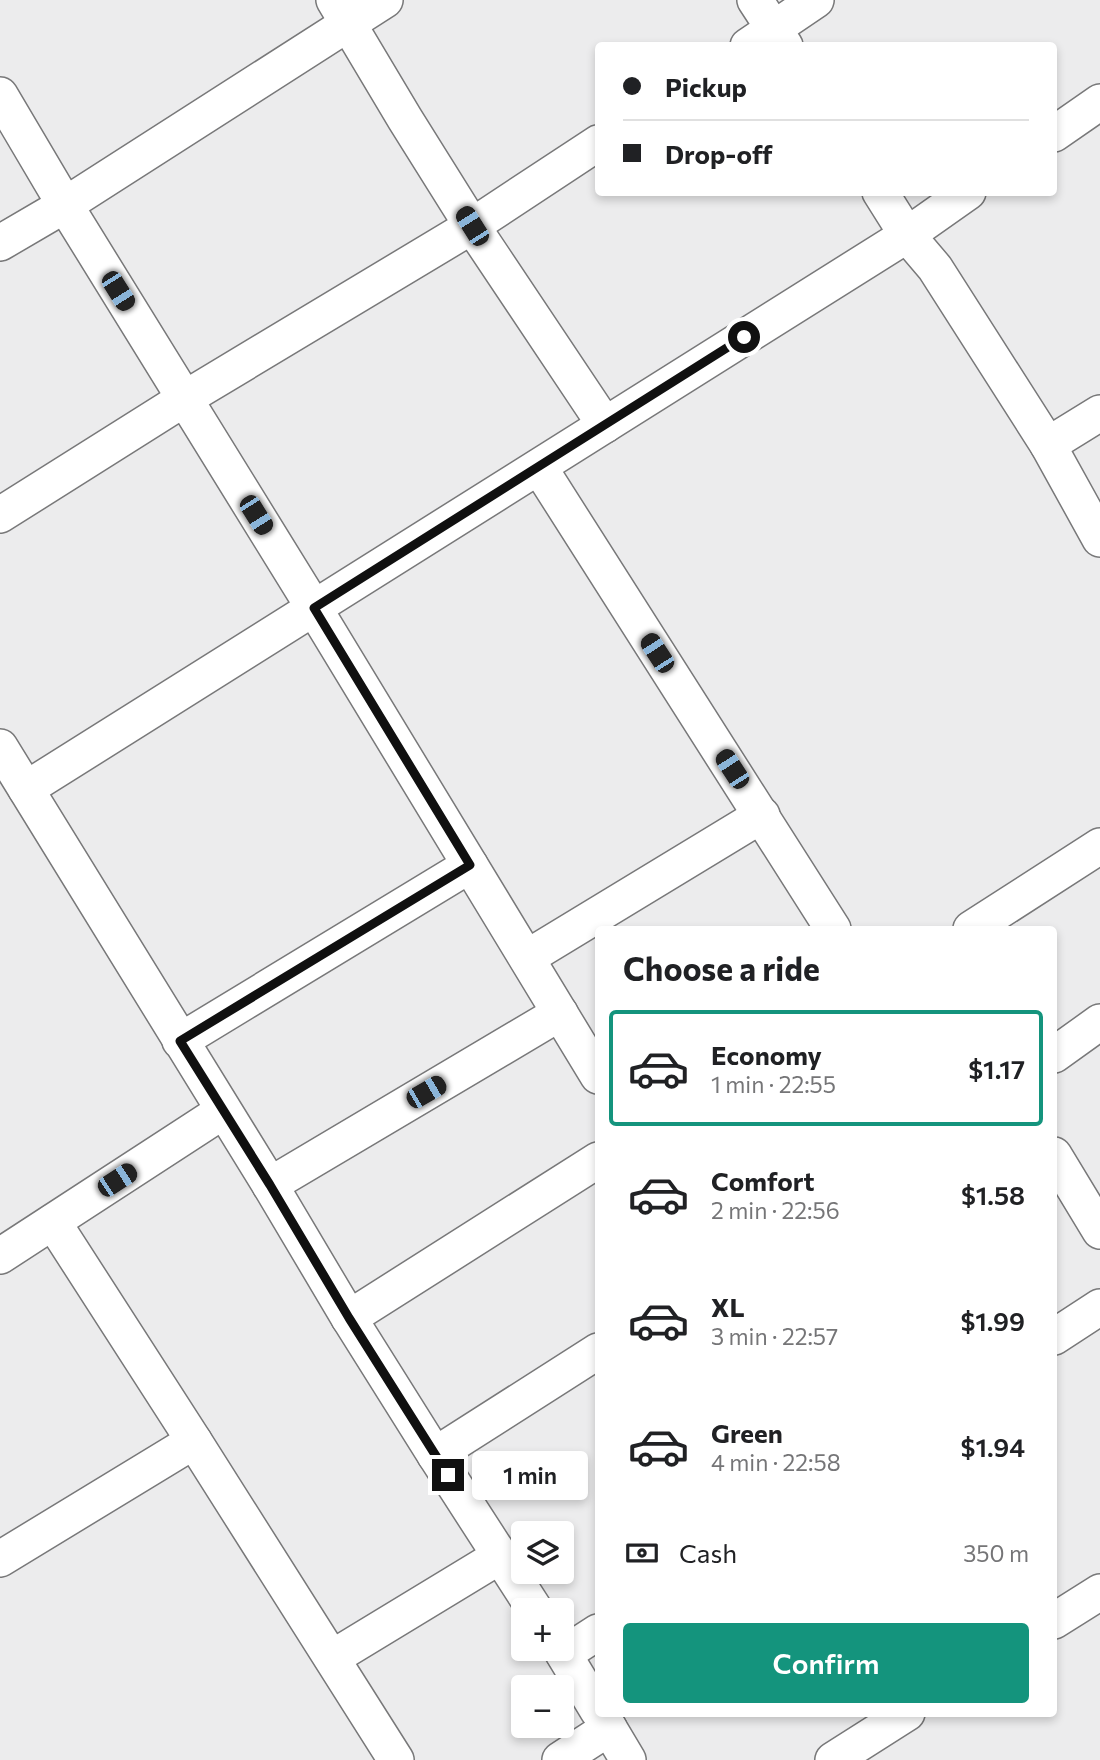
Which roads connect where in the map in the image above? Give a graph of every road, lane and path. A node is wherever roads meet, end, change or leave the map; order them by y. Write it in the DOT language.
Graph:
graph roads {
  1 [pos="385,0"];
  2 [pos="816,0"];
  3 [pos="341,12"];
  4 [pos="766,30"];
  5 [pos="0,95"];
  6 [pos="1100,102"];
  7 [pos="1057,132"];
  8 [pos="595,145"];
  9 [pos="883,196"];
  10 [pos="962,196"];
  11 [pos="65,205"];
  12 [pos="472,226"];
  13 [pos="907,235"];
  14 [pos="0,243"];
  15 [pos="184,399"];
  16 [pos="1100,413"];
  17 [pos="605,425"];
  18 [pos="1048,445"];
  19 [pos="538,467"];
  20 [pos="0,515"];
  21 [pos="1100,539"];
  22 [pos="314,608"];
  23 [pos="0,747"];
  24 [pos="26,789"];
  25 [pos="762,816"];
  26 [pos="1100,846"];
  27 [pos="470,865"];
  28 [pos="831,926"];
  29 [pos="976,926"];
  30 [pos="528,957"];
  31 [pos="560,1013"];
  32 [pos="1100,1022"];
  33 [pos="180,1041"];
  34 [pos="1057,1053"];
  35 [pos="595,1071"];
  36 [pos="223,1111"];
  37 [pos="1057,1160"];
  38 [pos="595,1162"];
  39 [pos="270,1185"];
  40 [pos="53,1222"];
  41 [pos="1100,1231"];
  42 [pos="0,1256"];
  43 [pos="1100,1307"];
  44 [pos="349,1318"];
  45 [pos="1057,1336"];
  46 [pos="595,1353"];
  47 [pos="194,1441"];
  48 [pos="435,1455"];
  49 [pos="500,1556"];
  50 [pos="0,1559"];
  51 [pos="1100,1592"];
  52 [pos="527,1598"];
  53 [pos="1057,1619"];
  54 [pos="595,1634"];
  55 [pos="574,1645"];
  56 [pos="332,1658"];
  57 [pos="568,1661"];
  58 [pos="595,1705"];
  59 [pos="602,1717"];
  60 [pos="901,1717"];
  61 [pos="396,1760"];
  62 [pos="560,1760"];
  63 [pos="628,1760"];
  64 [pos="833,1760"];
  1 -- 3 [label="street"];
  2 -- 4 [label="street"];
  3 -- 11 [label="street"];
  3 -- 12 [label="street"];
  5 -- 11 [label="street"];
  6 -- 7 [label="street"];
  8 -- 12 [label="street"];
  9 -- 13 [label="street"];
  10 -- 13 [label="street"];
  11 -- 14 [label="street"];
  11 -- 15 [label="street"];
  12 -- 15 [label="street"];
  12 -- 17 [label="street"];
  13 -- 17 [label="street"];
  13 -- 18 [label="street"];
  15 -- 20 [label="street"];
  15 -- 22 [label="street"];
  16 -- 18 [label="street"];
  17 -- 19 [label="street"];
  18 -- 21 [label="street"];
  19 -- 22 [label="street"];
  19 -- 25 [label="street"];
  22 -- 24 [label="street"];
  22 -- 27 [label="street"];
  23 -- 24 [label="street"];
  24 -- 33 [label="street"];
  25 -- 28 [label="street"];
  25 -- 30 [label="street"];
  26 -- 29 [label="street"];
  27 -- 30 [label="street"];
  27 -- 33 [label="street"];
  30 -- 31 [label="street"];
  31 -- 35 [label="street"];
  31 -- 39 [label="street"];
  32 -- 34 [label="street"];
  33 -- 36 [label="street"];
  36 -- 39 [label="street"];
  36 -- 40 [label="street"];
  37 -- 41 [label="street"];
  38 -- 44 [label="street"];
  39 -- 44 [label="street"];
  40 -- 42 [label="street"];
  40 -- 47 [label="street"];
  43 -- 45 [label="street"];
  44 -- 48 [label="street"];
  46 -- 48 [label="street"];
  47 -- 50 [label="street"];
  47 -- 56 [label="street"];
  48 -- 49 [label="street"];
  49 -- 52 [label="street"];
  49 -- 56 [label="street"];
  51 -- 53 [label="street"];
  54 -- 55 [label="street"];
  56 -- 61 [label="street"];
  57 -- 58 [label="street"];
  59 -- 62 [label="street"];
  59 -- 63 [label="street"];
  60 -- 64 [label="street"];
}
